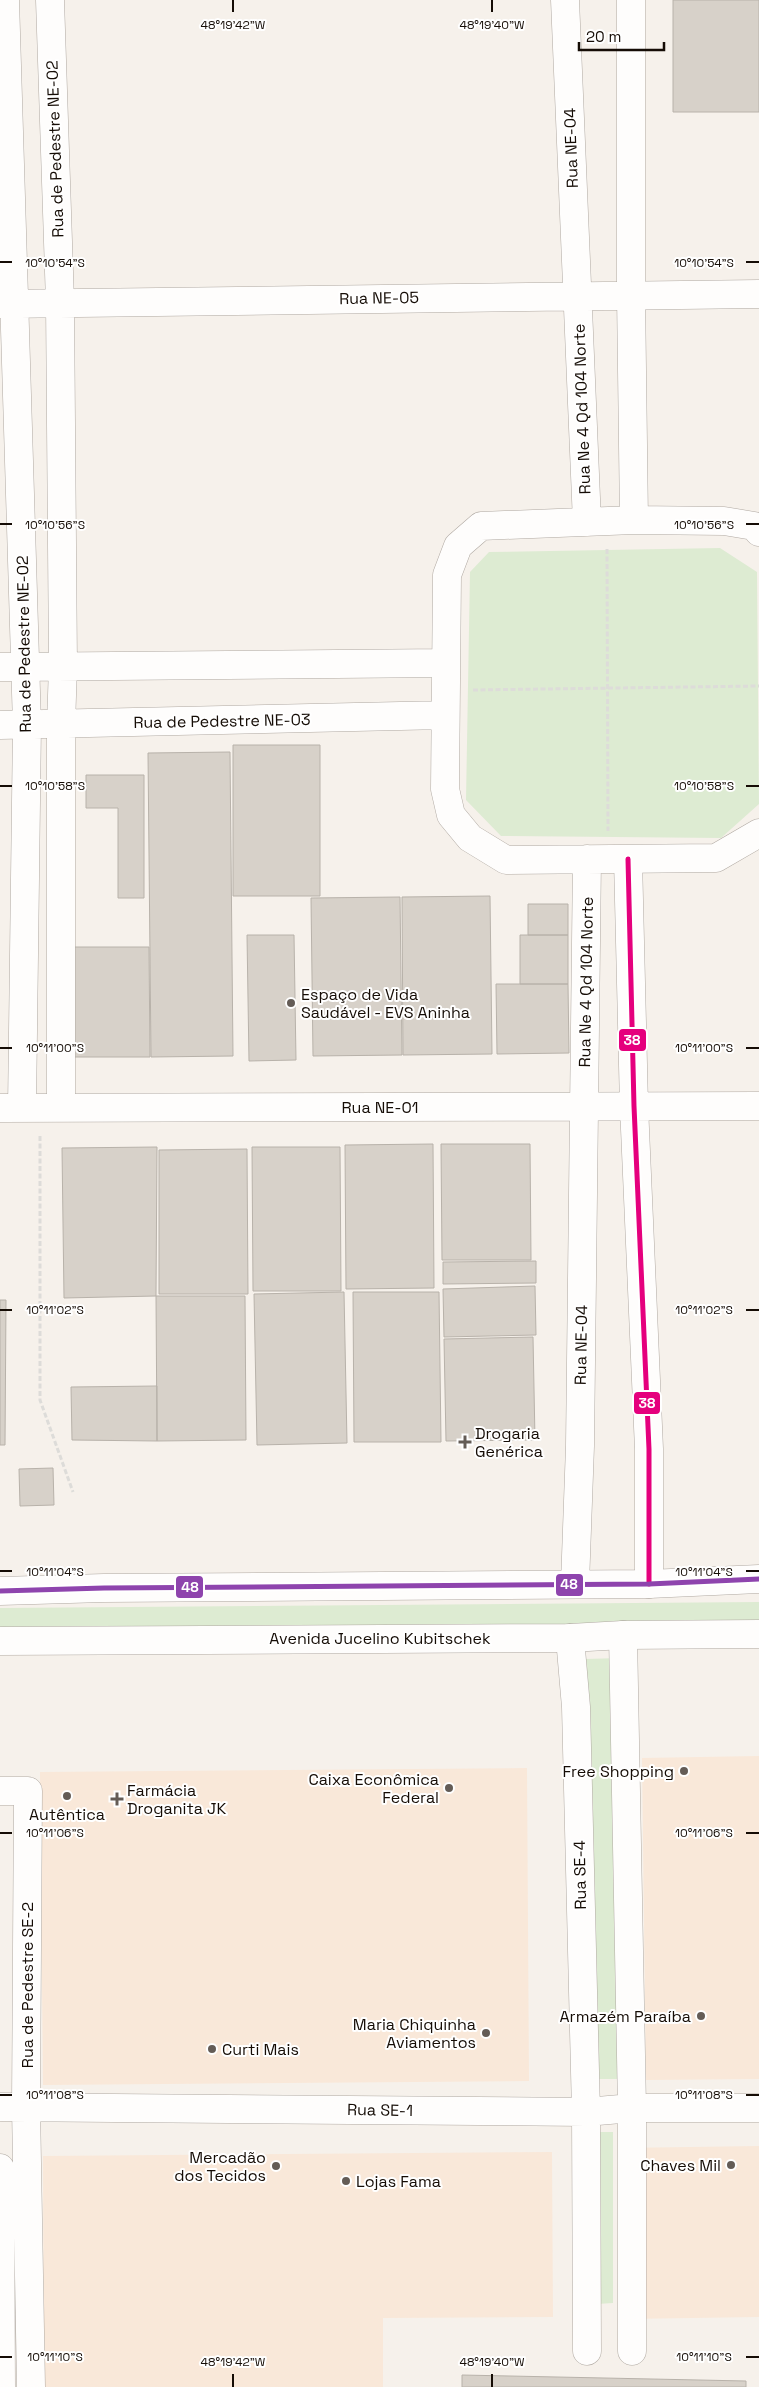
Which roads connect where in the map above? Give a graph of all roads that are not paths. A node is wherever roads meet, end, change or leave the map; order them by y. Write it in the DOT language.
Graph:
graph roads {
  1 [pos="5,0"];
  2 [pos="50,0"];
  3 [pos="565,0"];
  4 [pos="631,0"];
  5 [pos="759,294"];
  6 [pos="631,295"];
  7 [pos="578,296"];
  8 [pos="60,302"];
  9 [pos="8,304"];
  10 [pos="634,520"];
  11 [pos="597,522"];
  12 [pos="759,532"];
  13 [pos="445,663"];
  14 [pos="63,666"];
  15 [pos="13,667"];
  16 [pos="445,703"];
  17 [pos="0,725"];
  18 [pos="27,725"];
  19 [pos="61,725"];
  20 [pos="759,833"];
  21 [pos="608,859"];
  22 [pos="584,1106"];
  23 [pos="634,1106"];
  24 [pos="759,1106"];
  25 [pos="31,1108"];
  26 [pos="759,1579"];
  27 [pos="575,1584"];
  28 [pos="649,1584"];
  29 [pos="0,1591"];
  30 [pos="759,1634"];
  31 [pos="623,1635"];
  32 [pos="570,1638"];
  33 [pos="0,1641"];
  34 [pos="0,1791"];
  35 [pos="13,2107"];
  36 [pos="632,2108"];
  37 [pos="759,2108"];
  38 [pos="586,2112"];
  39 [pos="0,2168"];
  40 [pos="587,2351"];
  41 [pos="632,2351"];
  42 [pos="1,2387"];
  43 [pos="30,2387"];
  1 -- 9 [label="street, Rua de Pedestre NE-02"];
  2 -- 8 [label="street, Rua de Pedestre NE-02"];
  3 -- 7 [label="street, Rua NE-04"];
  4 -- 6 [label="street"];
  5 -- 6 [label="street, Rua NE-05"];
  6 -- 7 [label="street, Rua NE-05"];
  6 -- 10 [label="street"];
  7 -- 8 [label="street, Rua NE-05"];
  7 -- 11 [label="street, Rua Ne 4 Qd 104 Norte"];
  8 -- 9 [label="street, Rua NE-05"];
  8 -- 14 [label="street, Rua de Pedestre NE-02"];
  9 -- 15 [label="street, Rua de Pedestre NE-02"];
  10 -- 11 [label="street"];
  10 -- 12 [label="street"];
  11 -- 13 [label="street"];
  13 -- 14 [label="street"];
  13 -- 16 [label="street"];
  14 -- 15 [label="street"];
  14 -- 19 [label="street, Rua de Pedestre NE-02"];
  15 -- 18 [label="street, Rua de Pedestre NE-02"];
  16 -- 19 [label="street, Rua de Pedestre NE-03"];
  16 -- 21 [label="street"];
  17 -- 18 [label="street, Rua de Pedestre NE-03"];
  18 -- 19 [label="street, Rua de Pedestre NE-03"];
  18 -- 25 [label="street, Rua de Pedestre NE-02"];
  19 -- 25 [label="street, Rua de Pedestre NE-02"];
  20 -- 21 [label="street"];
  21 -- 22 [label="street, Rua Ne 4 Qd 104 Norte"];
  21 -- 23 [label="street"];
  22 -- 23 [label="street, Rua NE-01"];
  22 -- 25 [label="street, Rua NE-01"];
  22 -- 27 [label="street, Rua NE-04"];
  23 -- 24 [label="street, Rua NE-01"];
  23 -- 28 [label="street"];
  26 -- 28 [label="street"];
  27 -- 28 [label="street"];
  27 -- 29 [label="street"];
  30 -- 31 [label="street, Avenida Jucelino Kubitschek"];
  31 -- 32 [label="street, Avenida Jucelino Kubitschek"];
  31 -- 36 [label="street"];
  32 -- 33 [label="street, Avenida Jucelino Kubitschek"];
  32 -- 38 [label="street, Rua SE-4"];
  34 -- 35 [label="street, Rua de Pedestre SE-2"];
  35 -- 38 [label="street, Rua SE-1"];
  35 -- 43 [label="street, Rua de Pedestre SE-2"];
  36 -- 37 [label="street, Rua SE-1"];
  36 -- 38 [label="street, Rua SE-1"];
  36 -- 41 [label="street"];
  38 -- 40 [label="street, Rua SE-4"];
  39 -- 42 [label="street"];
}
